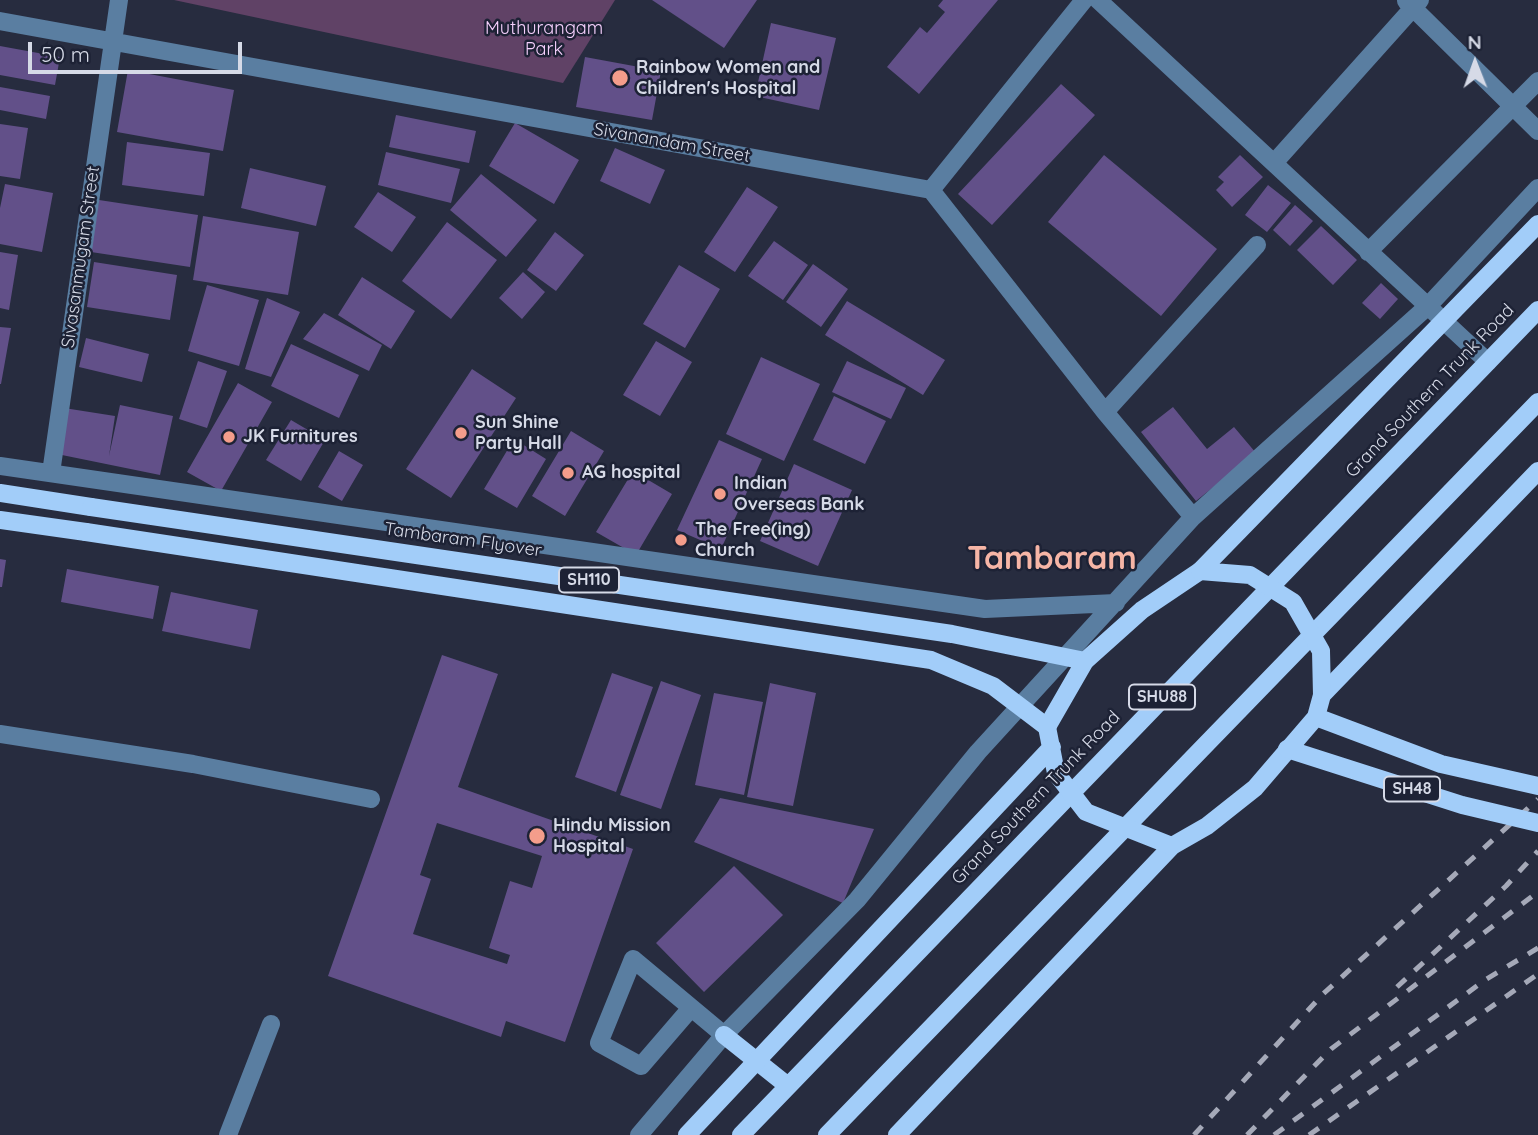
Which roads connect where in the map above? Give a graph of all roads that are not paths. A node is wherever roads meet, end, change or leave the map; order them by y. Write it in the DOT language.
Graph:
graph roads {
  1 [pos="119,0"];
  2 [pos="1084,0"];
  3 [pos="1098,0"];
  4 [pos="1413,3"];
  5 [pos="0,22"];
  6 [pos="111,41"];
  7 [pos="1538,81"];
  8 [pos="1513,106"];
  9 [pos="1538,131"];
  10 [pos="1274,163"];
  11 [pos="1538,188"];
  12 [pos="931,190"];
  13 [pos="1538,224"];
  14 [pos="1257,245"];
  15 [pos="1368,252"];
  16 [pos="1428,306"];
  17 [pos="1538,310"];
  18 [pos="1488,362"];
  19 [pos="1538,402"];
  20 [pos="1105,412"];
  21 [pos="0,466"];
  22 [pos="1538,471"];
  23 [pos="51,473"];
  24 [pos="0,493"];
  25 [pos="1193,517"];
  26 [pos="0,520"];
  27 [pos="1200,571"];
  28 [pos="1116,603"];
  29 [pos="1085,661"];
  30 [pos="1322,695"];
  31 [pos="1315,717"];
  32 [pos="1047,727"];
  33 [pos="0,734"];
  34 [pos="1052,747"];
  35 [pos="1287,749"];
  36 [pos="1538,786"];
  37 [pos="371,799"];
  38 [pos="1538,823"];
  39 [pos="1172,846"];
  40 [pos="691,1008"];
  41 [pos="271,1024"];
  42 [pos="724,1035"];
  43 [pos="788,1086"];
  44 [pos="228,1135"];
  45 [pos="639,1135"];
  46 [pos="687,1135"];
  47 [pos="741,1135"];
  48 [pos="827,1135"];
  49 [pos="897,1135"];
  1 -- 6 [label="street, Sivasanmugam Street"];
  2 -- 12 [label="street"];
  3 -- 10 [label="street"];
  4 -- 8 [label="street"];
  4 -- 10 [label="street"];
  5 -- 6 [label="street, Sivanandam Street"];
  6 -- 12 [label="street, Sivanandam Street"];
  6 -- 23 [label="street, Sivasanmugam Street"];
  7 -- 8 [label="street"];
  8 -- 9 [label="street"];
  8 -- 15 [label="street"];
  10 -- 15 [label="street"];
  11 -- 16 [label="street"];
  12 -- 20 [label="street"];
  13 -- 27 [label="main road, bridge"];
  14 -- 20 [label="street"];
  15 -- 16 [label="street"];
  16 -- 18 [label="street"];
  16 -- 25 [label="street"];
  17 -- 18 [label="main road, Grand Southern Trunk Road / SHU88"];
  18 -- 43 [label="main road, Grand Southern Trunk Road / SHU88"];
  19 -- 48 [label="main road"];
  20 -- 25 [label="street"];
  21 -- 23 [label="street"];
  22 -- 30 [label="main road"];
  23 -- 28 [label="street"];
  24 -- 29 [label="main road, Tambaram Flyover / SH110, bridge"];
  25 -- 28 [label="street"];
  26 -- 32 [label="main road, SH110, bridge"];
  27 -- 29 [label="main road"];
  27 -- 30 [label="main road, bridge"];
  28 -- 42 [label="street"];
  29 -- 32 [label="main road"];
  30 -- 31 [label="main road"];
  31 -- 35 [label="main road"];
  31 -- 36 [label="main road, SH48"];
  32 -- 34 [label="main road, bridge"];
  33 -- 37 [label="street"];
  34 -- 39 [label="main road, bridge"];
  34 -- 46 [label="main road, bridge"];
  35 -- 38 [label="main road, SH48, bridge"];
  35 -- 39 [label="main road"];
  39 -- 49 [label="main road"];
  40 -- 40 [label="street"];
  40 -- 42 [label="street"];
  41 -- 44 [label="street"];
  42 -- 43 [label="main road"];
  42 -- 45 [label="street"];
  43 -- 47 [label="main road, Grand Southern Trunk Road / SHU88"];
}
